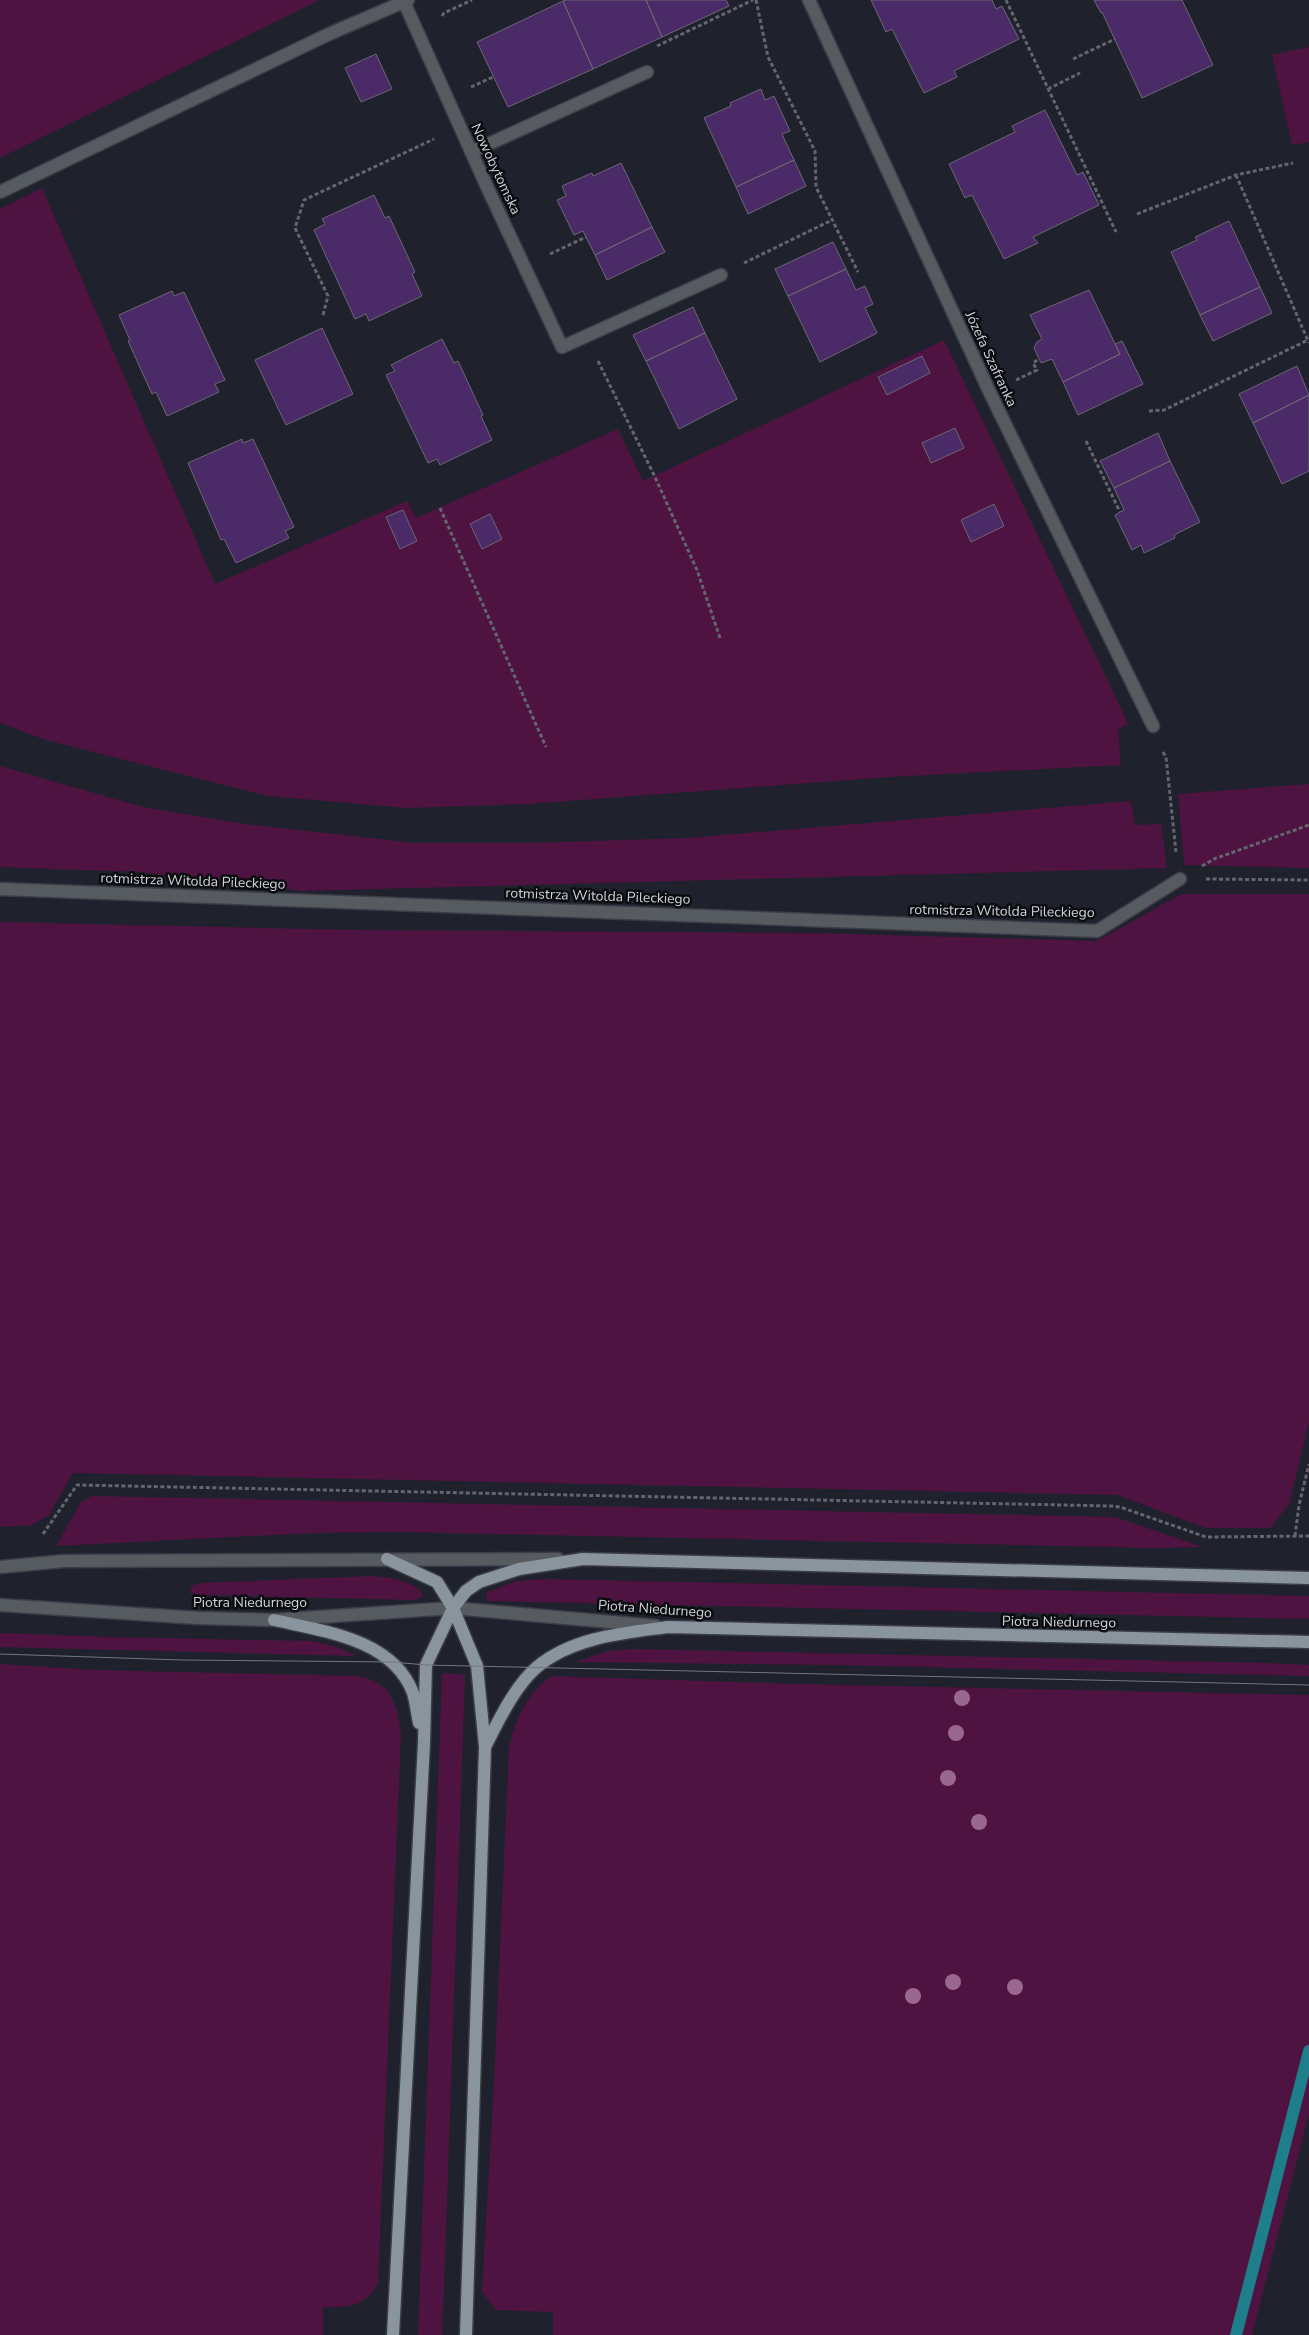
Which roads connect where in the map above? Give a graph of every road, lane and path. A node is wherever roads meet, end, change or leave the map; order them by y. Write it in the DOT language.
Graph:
graph roads {
  1 [pos="756,0"];
  2 [pos="810,0"];
  3 [pos="1006,0"];
  4 [pos="406,1"];
  5 [pos="1115,39"];
  6 [pos="1073,59"];
  7 [pos="647,72"];
  8 [pos="1080,73"];
  9 [pos="493,77"];
  10 [pos="1048,89"];
  11 [pos="466,90"];
  12 [pos="460,128"];
  13 [pos="471,152"];
  14 [pos="1293,163"];
  15 [pos="1236,175"];
  16 [pos="0,192"];
  17 [pos="1137,214"];
  18 [pos="832,220"];
  19 [pos="1116,232"];
  20 [pos="858,272"];
  21 [pos="721,275"];
  22 [pos="323,315"];
  23 [pos="585,336"];
  24 [pos="1308,341"];
  25 [pos="1040,359"];
  26 [pos="990,393"];
  27 [pos="1149,410"];
  28 [pos="1086,440"];
  29 [pos="440,508"];
  30 [pos="1120,512"];
  31 [pos="720,638"];
  32 [pos="1154,726"];
  33 [pos="546,747"];
  34 [pos="1309,824"];
  35 [pos="1180,879"];
  36 [pos="1309,880"];
  37 [pos="0,889"];
  38 [pos="1309,1464"];
  39 [pos="1295,1536"];
  40 [pos="1309,1536"];
  41 [pos="41,1538"];
  42 [pos="387,1559"];
  43 [pos="583,1559"];
  44 [pos="0,1567"];
  45 [pos="1309,1578"];
  46 [pos="0,1605"];
  47 [pos="453,1608"];
  48 [pos="274,1620"];
  49 [pos="668,1627"];
  50 [pos="1309,1642"];
  51 [pos="424,1743"];
  52 [pos="485,1747"];
  53 [pos="392,2335"];
  54 [pos="466,2335"];
  1 -- 18 [label="path"];
  2 -- 26 [label="street, Józefa Szafranka"];
  3 -- 10 [label="path"];
  4 -- 12 [label="street, Nowobytomska"];
  4 -- 16 [label="street"];
  5 -- 6 [label="path"];
  7 -- 13 [label="street"];
  8 -- 10 [label="path"];
  9 -- 11 [label="path"];
  10 -- 19 [label="path"];
  12 -- 13 [label="street, Nowobytomska"];
  12 -- 22 [label="path"];
  13 -- 23 [label="street, Nowobytomska"];
  14 -- 15 [label="path"];
  15 -- 17 [label="path"];
  15 -- 24 [label="path"];
  18 -- 20 [label="path"];
  18 -- 21 [label="path"];
  21 -- 23 [label="street"];
  23 -- 31 [label="path"];
  24 -- 27 [label="path"];
  25 -- 26 [label="path"];
  26 -- 32 [label="street, Józefa Szafranka"];
  28 -- 30 [label="path"];
  29 -- 33 [label="path"];
  32 -- 35 [label="path"];
  34 -- 35 [label="path"];
  35 -- 36 [label="path"];
  35 -- 37 [label="street, rotmistrza Witolda Pileckiego"];
  38 -- 39 [label="path"];
  39 -- 40 [label="path"];
  39 -- 41 [label="path"];
  42 -- 43 [label="street"];
  42 -- 44 [label="street"];
  42 -- 47 [label="main road"];
  43 -- 45 [label="main road"];
  43 -- 47 [label="main road"];
  46 -- 48 [label="street, Piotra Niedurnego"];
  47 -- 48 [label="street, Piotra Niedurnego"];
  47 -- 49 [label="street, Piotra Niedurnego"];
  47 -- 51 [label="main road"];
  47 -- 52 [label="main road"];
  48 -- 51 [label="main road"];
  49 -- 50 [label="main road, Piotra Niedurnego"];
  49 -- 52 [label="main road"];
  51 -- 53 [label="main road"];
  52 -- 54 [label="main road"];
}
